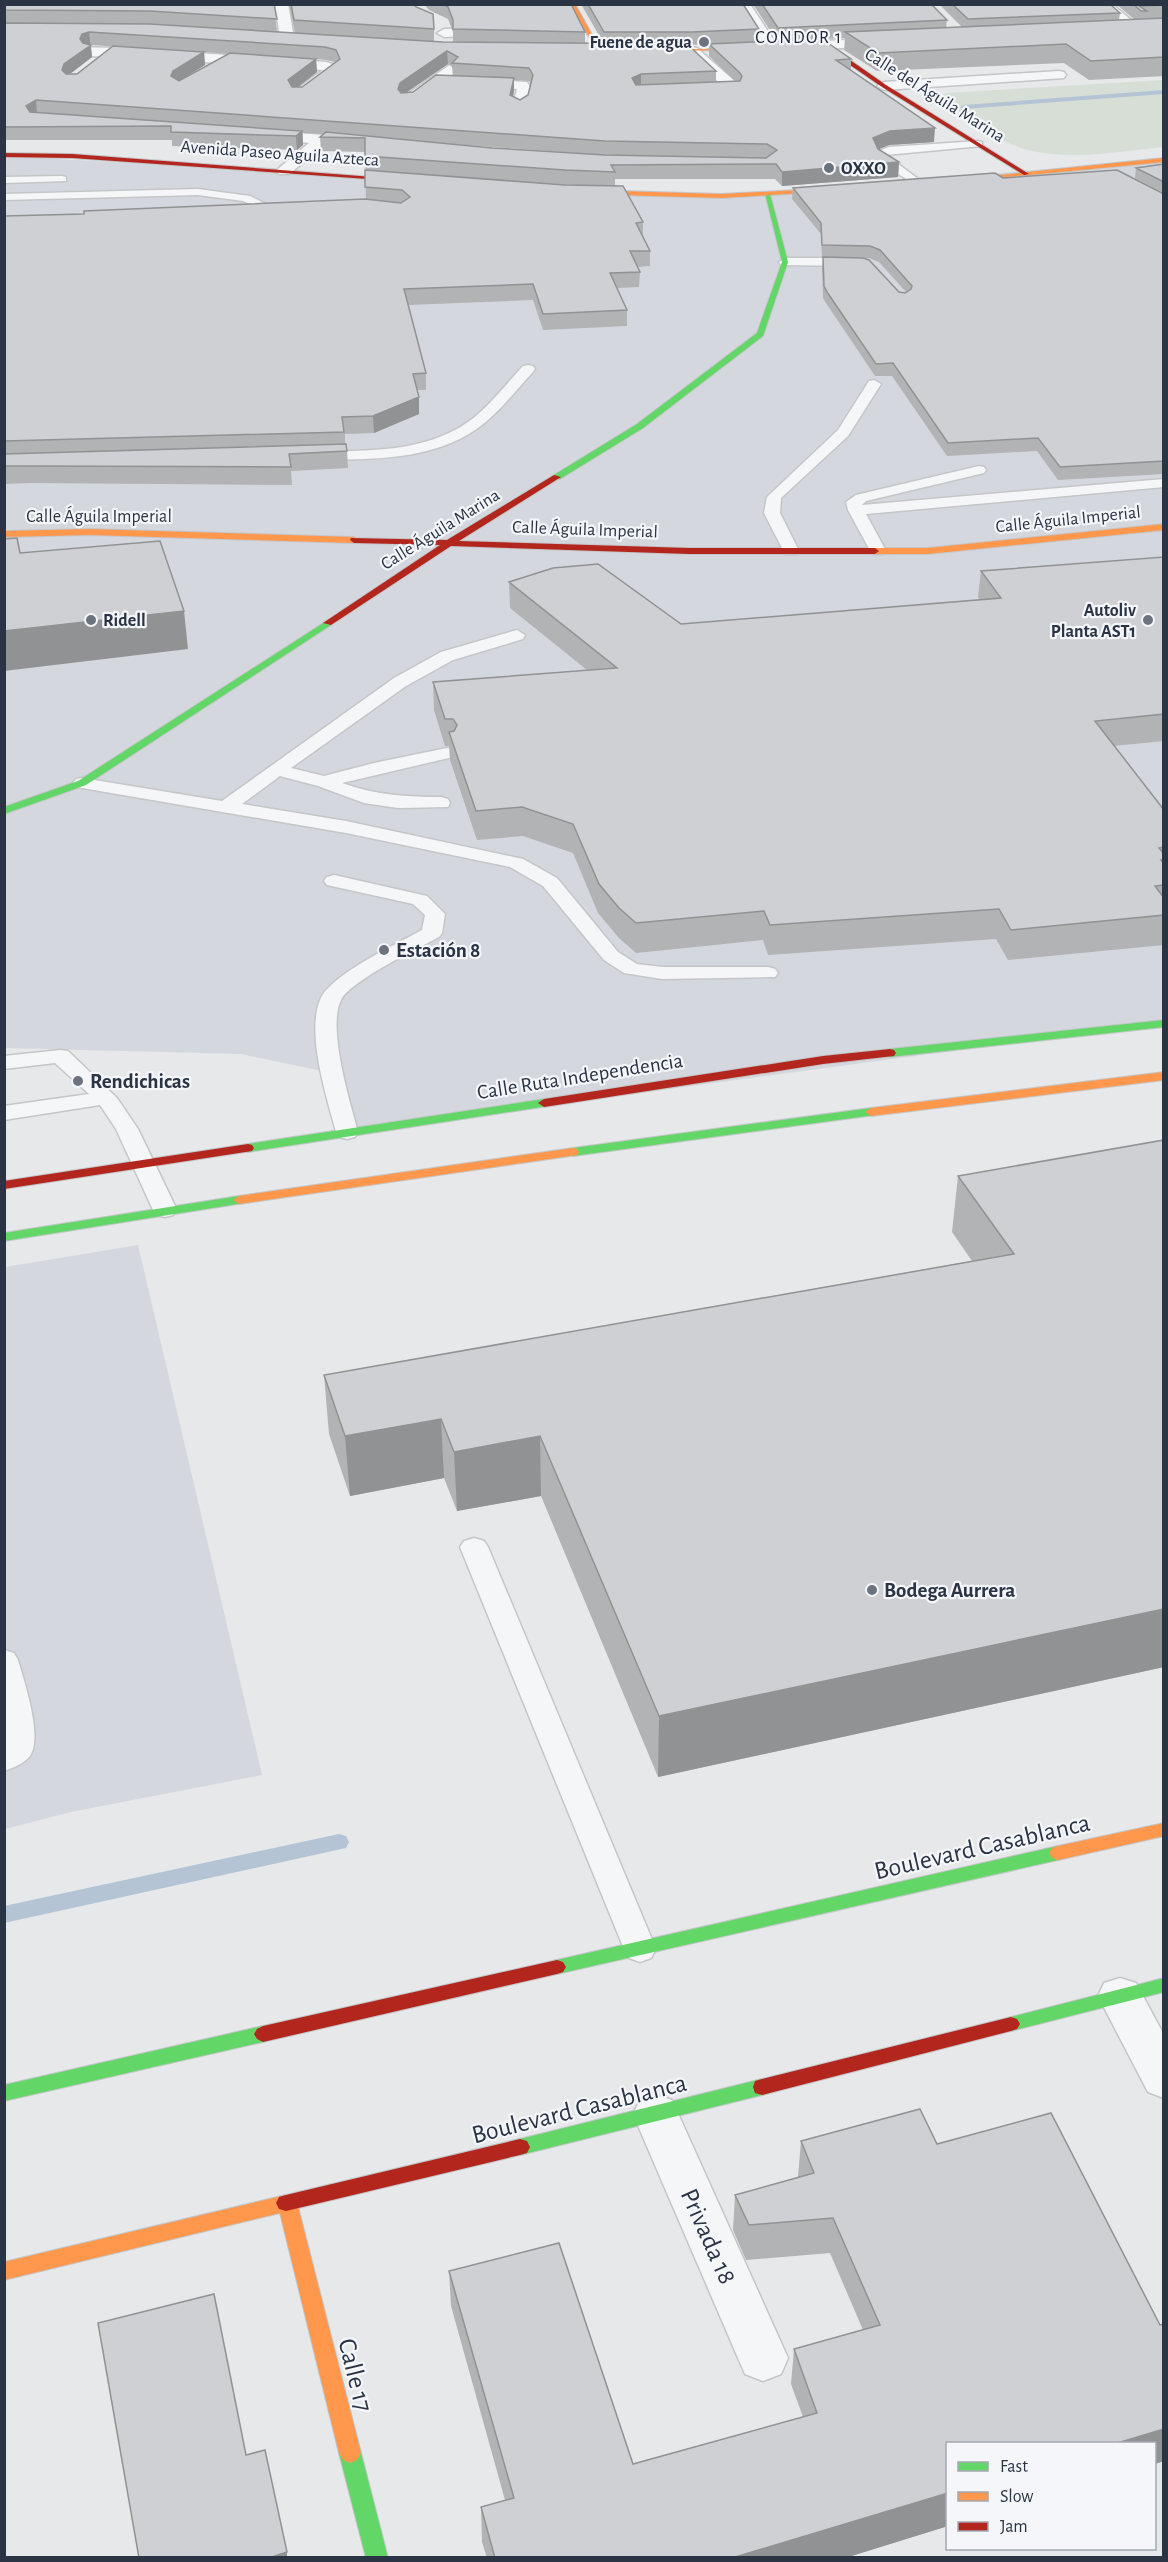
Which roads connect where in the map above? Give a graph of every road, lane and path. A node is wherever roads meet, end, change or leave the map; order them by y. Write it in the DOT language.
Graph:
graph roads {
  1 [pos="281,4"];
  2 [pos="572,4"];
  3 [pos="742,4"];
  4 [pos="1103,4"];
  5 [pos="1136,30"];
  6 [pos="1154,30"];
  7 [pos="515,31"];
  8 [pos="1112,32"];
  9 [pos="287,38"];
  10 [pos="905,41"];
  11 [pos="825,45"];
  12 [pos="804,46"];
  13 [pos="777,47"];
  14 [pos="4,50"];
  15 [pos="692,51"];
  16 [pos="112,52"];
  17 [pos="228,59"];
  18 [pos="96,64"];
  19 [pos="209,70"];
  20 [pos="1059,75"];
  21 [pos="433,82"];
  22 [pos="884,86"];
  23 [pos="684,92"];
  24 [pos="298,94"];
  25 [pos="407,101"];
  26 [pos="519,108"];
  27 [pos="239,133"];
  28 [pos="323,139"];
  29 [pos="379,144"];
  30 [pos="978,144"];
  31 [pos="4,155"];
  32 [pos="1164,160"];
  33 [pos="1103,167"];
  34 [pos="284,171"];
  35 [pos="1026,174"];
  36 [pos="1123,178"];
  37 [pos="69,179"];
  38 [pos="4,180"];
  39 [pos="425,181"];
  40 [pos="928,182"];
  41 [pos="893,185"];
  42 [pos="857,188"];
  43 [pos="565,192"];
  44 [pos="767,195"];
  45 [pos="4,197"];
  46 [pos="232,210"];
  47 [pos="785,262"];
  48 [pos="865,263"];
  49 [pos="528,369"];
  50 [pos="874,384"];
  51 [pos="297,456"];
  52 [pos="979,470"];
  53 [pos="1164,483"];
  54 [pos="856,510"];
  55 [pos="1164,527"];
  56 [pos="4,534"];
  57 [pos="451,542"];
  58 [pos="791,551"];
  59 [pos="878,551"];
  60 [pos="517,635"];
  61 [pos="447,753"];
  62 [pos="277,770"];
  63 [pos="324,782"];
  64 [pos="82,783"];
  65 [pos="441,803"];
  66 [pos="227,806"];
  67 [pos="4,811"];
  68 [pos="334,881"];
  69 [pos="768,973"];
  70 [pos="1164,1023"];
  71 [pos="4,1063"];
  72 [pos="1164,1076"];
  73 [pos="106,1098"];
  74 [pos="4,1113"];
  75 [pos="347,1132"];
  76 [pos="144,1163"];
  77 [pos="4,1185"];
  78 [pos="165,1210"];
  79 [pos="4,1237"];
  80 [pos="474,1547"];
  81 [pos="4,1660"];
  82 [pos="4,1760"];
  83 [pos="1164,1830"];
  84 [pos="640,1948"];
  85 [pos="1164,1985"];
  86 [pos="1120,1996"];
  87 [pos="1164,2079"];
  88 [pos="4,2093"];
  89 [pos="656,2114"];
  90 [pos="287,2204"];
  91 [pos="4,2271"];
  92 [pos="763,2358"];
  93 [pos="377,2558"];
  1 -- 9 [label="street"];
  2 -- 15 [label="street"];
  3 -- 13 [label="street"];
  4 -- 5 [label="street"];
  5 -- 6 [label="street"];
  5 -- 8 [label="street"];
  7 -- 21 [label="street"];
  10 -- 11 [label="street"];
  11 -- 12 [label="street"];
  11 -- 22 [label="street, Calle del Águila Marina"];
  13 -- 15 [label="street"];
  14 -- 16 [label="street"];
  15 -- 23 [label="street"];
  16 -- 17 [label="street"];
  16 -- 18 [label="street"];
  17 -- 19 [label="street"];
  17 -- 24 [label="street"];
  20 -- 22 [label="street"];
  21 -- 25 [label="street"];
  21 -- 26 [label="street"];
  22 -- 30 [label="street, Calle del Águila Marina"];
  27 -- 28 [label="street"];
  28 -- 29 [label="street"];
  28 -- 34 [label="street"];
  30 -- 35 [label="street, Calle del Águila Marina"];
  30 -- 40 [label="lane"];
  31 -- 34 [label="street, Avenida Paseo Aguila Azteca"];
  32 -- 33 [label="street"];
  33 -- 35 [label="street"];
  33 -- 36 [label="lane"];
  34 -- 39 [label="street, Avenida Paseo Aguila Azteca"];
  35 -- 40 [label="street"];
  37 -- 38 [label="lane"];
  40 -- 41 [label="street"];
  42 -- 44 [label="street"];
  43 -- 44 [label="street"];
  44 -- 47 [label="street"];
  45 -- 46 [label="lane"];
  47 -- 48 [label="lane"];
  47 -- 57 [label="street, Calle Águila Marina"];
  49 -- 51 [label="lane"];
  50 -- 58 [label="lane"];
  52 -- 54 [label="lane"];
  53 -- 54 [label="lane"];
  54 -- 59 [label="lane"];
  55 -- 59 [label="street, Calle Águila Imperial"];
  56 -- 57 [label="street, Calle Águila Imperial"];
  57 -- 58 [label="street, Calle Águila Imperial"];
  57 -- 64 [label="street, Calle Águila Marina"];
  58 -- 59 [label="street, Calle Águila Imperial"];
  60 -- 62 [label="lane"];
  61 -- 63 [label="lane"];
  62 -- 63 [label="lane"];
  62 -- 66 [label="lane"];
  63 -- 65 [label="lane"];
  64 -- 66 [label="lane"];
  64 -- 67 [label="street, Calle Águila Marina"];
  66 -- 69 [label="lane"];
  68 -- 75 [label="lane"];
  70 -- 75 [label="street, Calle Ruta Independencia"];
  71 -- 73 [label="lane"];
  72 -- 78 [label="street"];
  73 -- 74 [label="lane"];
  73 -- 76 [label="lane"];
  75 -- 76 [label="street, Calle Ruta Independencia"];
  76 -- 77 [label="street, Calle Ruta Independencia"];
  76 -- 78 [label="lane"];
  78 -- 79 [label="street"];
  80 -- 84 [label="lane"];
  81 -- 82 [label="lane"];
  83 -- 84 [label="street, Boulevard Casablanca"];
  84 -- 88 [label="street, Boulevard Casablanca"];
  85 -- 86 [label="street, Boulevard Casablanca"];
  86 -- 87 [label="street"];
  86 -- 89 [label="street, Boulevard Casablanca"];
  89 -- 90 [label="street, Boulevard Casablanca"];
  89 -- 92 [label="street, Privada 18"];
  90 -- 91 [label="street, Boulevard Casablanca"];
  90 -- 93 [label="street, Calle 17"];
}
